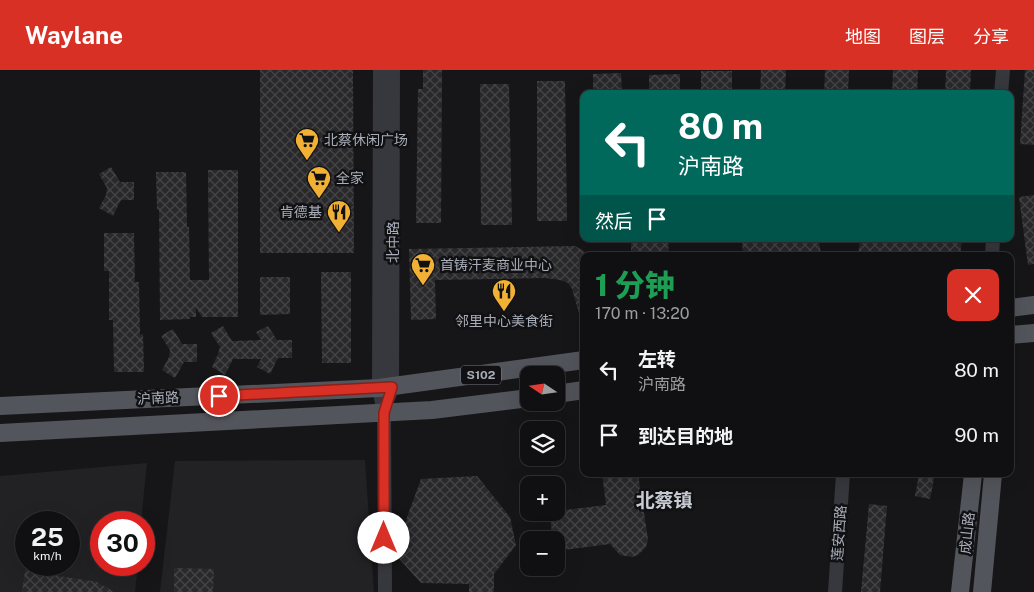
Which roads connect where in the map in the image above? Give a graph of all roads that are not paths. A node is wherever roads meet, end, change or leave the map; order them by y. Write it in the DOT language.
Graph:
graph roads {
  1 [pos="380,70"];
  2 [pos="393,70"];
  3 [pos="1003,70"];
  4 [pos="1002,90"];
  5 [pos="1034,305"];
  6 [pos="1014,308"];
  7 [pos="1034,332"];
  8 [pos="1014,334"];
  9 [pos="580,361"];
  10 [pos="385,388"];
  11 [pos="580,391"];
  12 [pos="565,393"];
  13 [pos="520,399"];
  14 [pos="0,406"];
  15 [pos="384,413"];
  16 [pos="0,433"];
  17 [pos="843,477"];
  18 [pos="973,477"];
  19 [pos="994,477"];
  20 [pos="385,592"];
  21 [pos="835,592"];
  22 [pos="960,592"];
  23 [pos="982,592"];
  1 -- 10 [label="street, 北中路"];
  2 -- 10 [label="street, 北中路"];
  3 -- 4 [label="street"];
  5 -- 6 [label="main road"];
  7 -- 8 [label="main road"];
  9 -- 10 [label="main road, 沪南路 / S102"];
  10 -- 14 [label="main road, 沪南路 / S102"];
  10 -- 15 [label="street, 北中路"];
  11 -- 12 [label="main road"];
  13 -- 15 [label="main road, 沪南路 / S102"];
  15 -- 16 [label="main road, 沪南路 / S102"];
  15 -- 20 [label="street, 北中路"];
  17 -- 21 [label="street, 莲安西路"];
  18 -- 22 [label="main road, 成山路"];
  19 -- 23 [label="main road, 成山路"];
}
